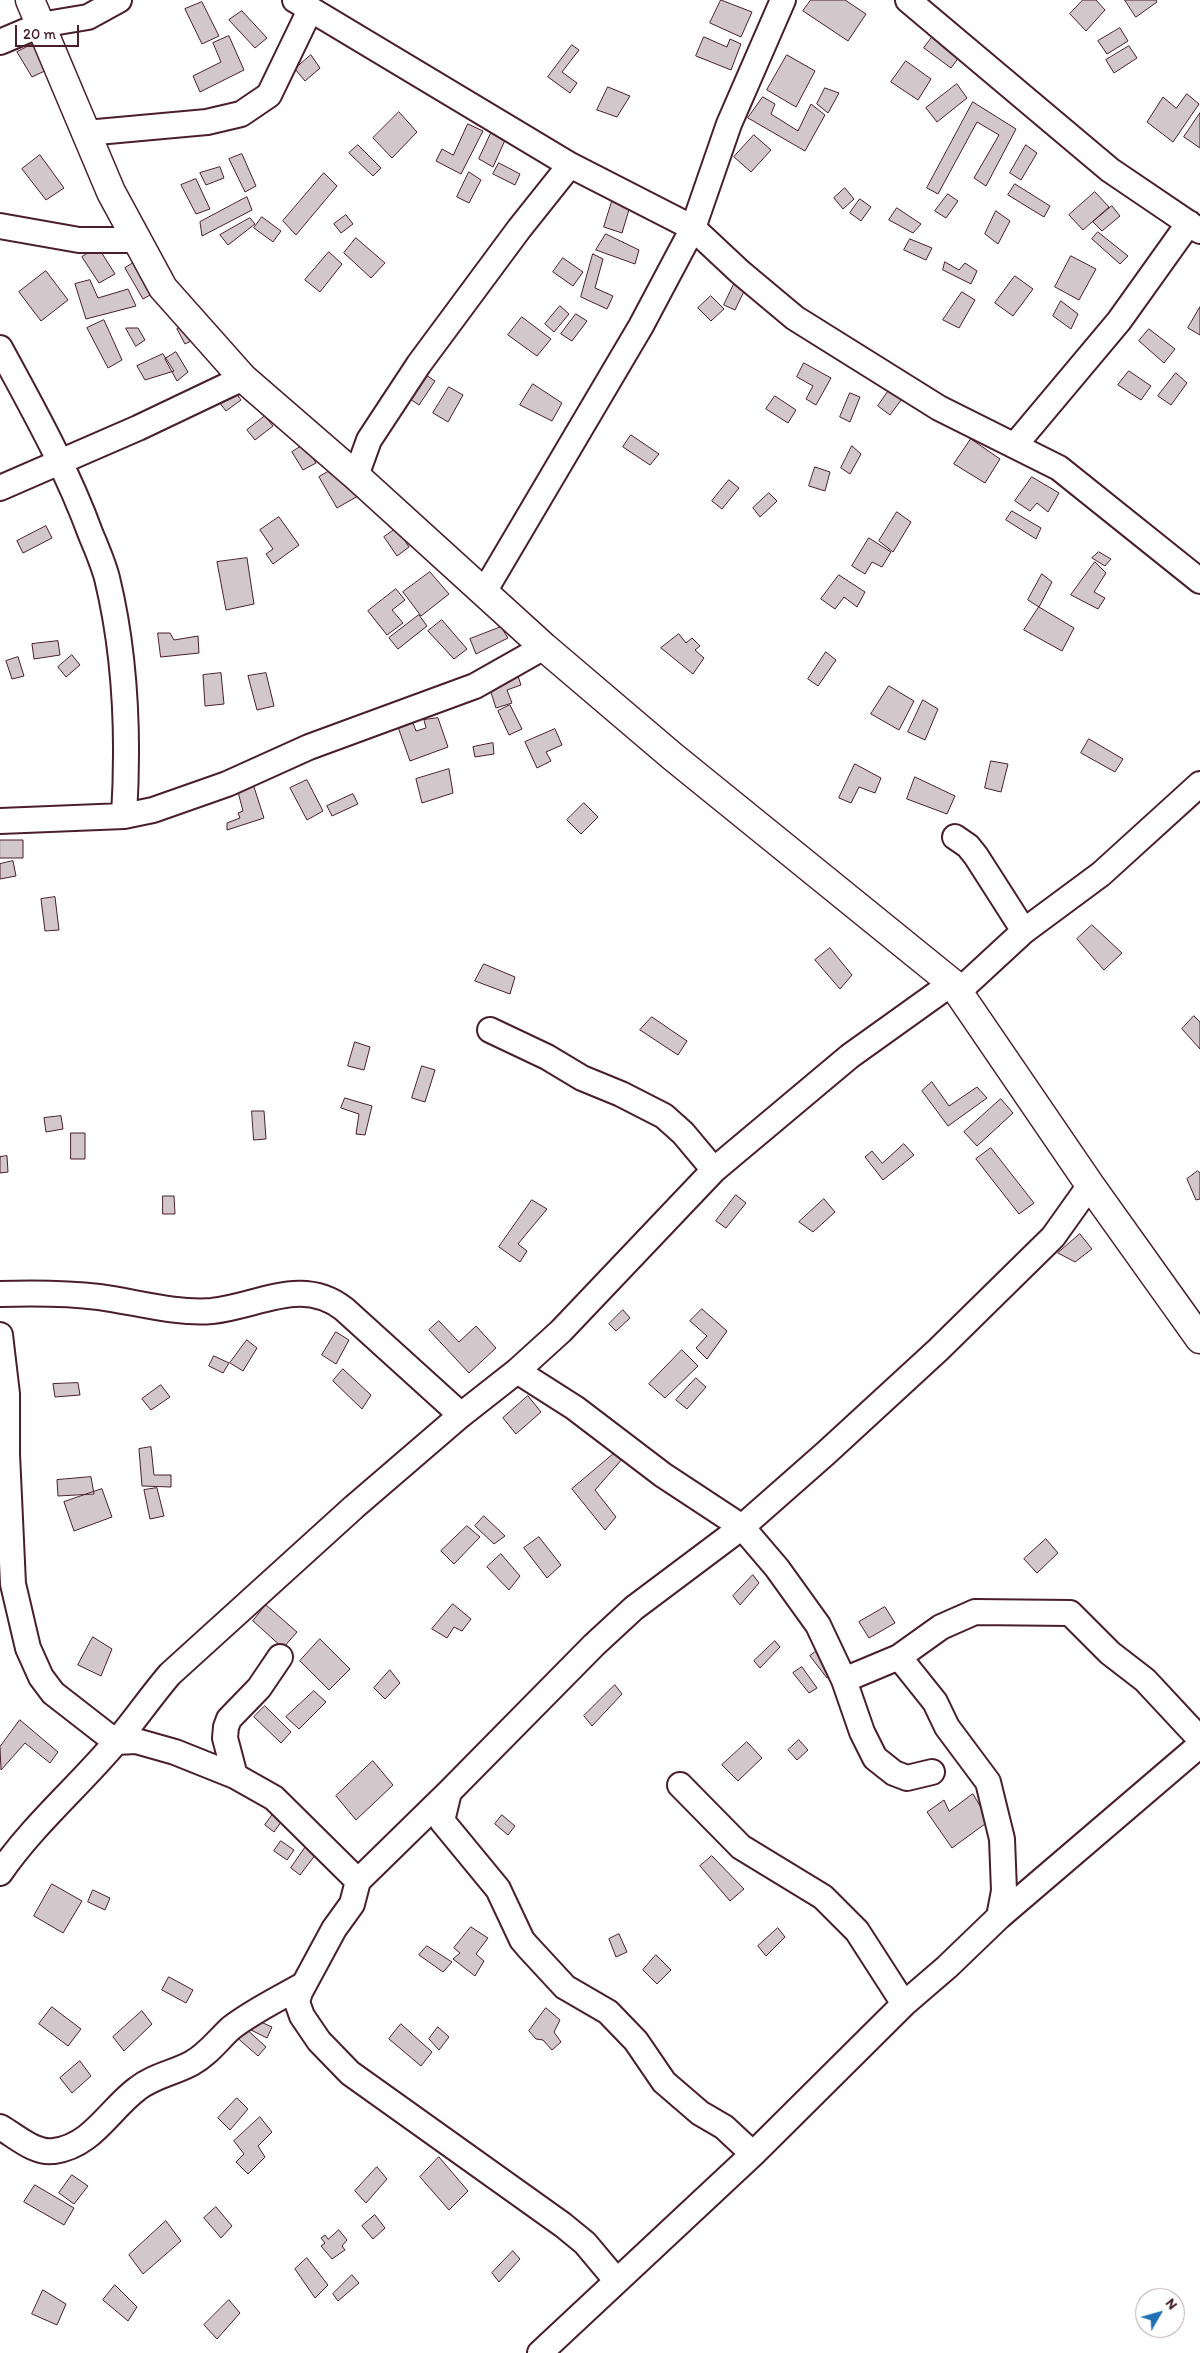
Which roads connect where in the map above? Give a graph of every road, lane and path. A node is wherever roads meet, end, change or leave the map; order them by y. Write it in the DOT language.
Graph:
graph roads {
  1 [pos="30,0"];
  2 [pos="118,0"];
  3 [pos="783,0"];
  4 [pos="908,0"];
  5 [pos="302,5"];
  6 [pos="40,25"];
  7 [pos="0,42"];
  8 [pos="86,132"];
  9 [pos="570,165"];
  10 [pos="0,226"];
  11 [pos="1195,227"];
  12 [pos="693,228"];
  13 [pos="136,240"];
  14 [pos="0,348"];
  15 [pos="243,378"];
  16 [pos="1015,445"];
  17 [pos="62,462"];
  18 [pos="356,476"];
  19 [pos="0,488"];
  20 [pos="1200,581"];
  21 [pos="484,592"];
  22 [pos="544,647"];
  23 [pos="1200,784"];
  24 [pos="124,816"];
  25 [pos="0,821"];
  26 [pos="955,837"];
  27 [pos="1024,930"];
  28 [pos="955,987"];
  29 [pos="490,1030"];
  30 [pos="714,1170"];
  31 [pos="1090,1184"];
  32 [pos="0,1294"];
  33 [pos="0,1334"];
  34 [pos="1200,1339"];
  35 [pos="517,1371"];
  36 [pos="461,1415"];
  37 [pos="742,1527"];
  38 [pos="280,1657"];
  39 [pos="899,1657"];
  40 [pos="844,1680"];
  41 [pos="1200,1739"];
  42 [pos="116,1742"];
  43 [pos="1200,1745"];
  44 [pos="932,1772"];
  45 [pos="235,1776"];
  46 [pos="680,1785"];
  47 [pos="449,1792"];
  48 [pos="0,1874"];
  49 [pos="358,1881"];
  50 [pos="999,1917"];
  51 [pos="303,1985"];
  52 [pos="904,2004"];
  53 [pos="0,2127"];
  54 [pos="753,2154"];
  55 [pos="616,2280"];
  56 [pos="540,2353"];
  1 -- 6 [label="street"];
  2 -- 6 [label="street"];
  3 -- 12 [label="street"];
  4 -- 11 [label="street"];
  5 -- 8 [label="street"];
  5 -- 9 [label="street"];
  6 -- 7 [label="street"];
  6 -- 8 [label="street"];
  8 -- 13 [label="street"];
  9 -- 12 [label="street"];
  9 -- 18 [label="street"];
  10 -- 13 [label="street"];
  11 -- 16 [label="street"];
  12 -- 16 [label="street"];
  12 -- 21 [label="street"];
  13 -- 15 [label="street"];
  14 -- 17 [label="street"];
  15 -- 17 [label="street"];
  15 -- 18 [label="street"];
  16 -- 20 [label="street"];
  17 -- 19 [label="street"];
  17 -- 24 [label="street"];
  18 -- 21 [label="street"];
  21 -- 22 [label="street"];
  22 -- 24 [label="street"];
  22 -- 28 [label="street"];
  23 -- 27 [label="street"];
  24 -- 25 [label="street"];
  26 -- 27 [label="street"];
  27 -- 28 [label="street"];
  28 -- 30 [label="street"];
  28 -- 31 [label="street"];
  29 -- 30 [label="street"];
  30 -- 35 [label="street"];
  31 -- 34 [label="street"];
  31 -- 37 [label="street"];
  32 -- 36 [label="street"];
  33 -- 42 [label="street"];
  35 -- 36 [label="street"];
  35 -- 37 [label="street"];
  36 -- 42 [label="street"];
  37 -- 40 [label="street"];
  37 -- 47 [label="street"];
  38 -- 45 [label="street"];
  39 -- 40 [label="street"];
  39 -- 41 [label="street"];
  39 -- 50 [label="street"];
  40 -- 44 [label="street"];
  42 -- 45 [label="street"];
  42 -- 48 [label="street"];
  43 -- 50 [label="street"];
  45 -- 49 [label="street"];
  46 -- 52 [label="street"];
  47 -- 49 [label="street"];
  47 -- 54 [label="street"];
  49 -- 51 [label="street"];
  50 -- 52 [label="street"];
  51 -- 53 [label="street"];
  51 -- 55 [label="street"];
  52 -- 54 [label="street"];
  54 -- 55 [label="street"];
  55 -- 56 [label="street"];
}
